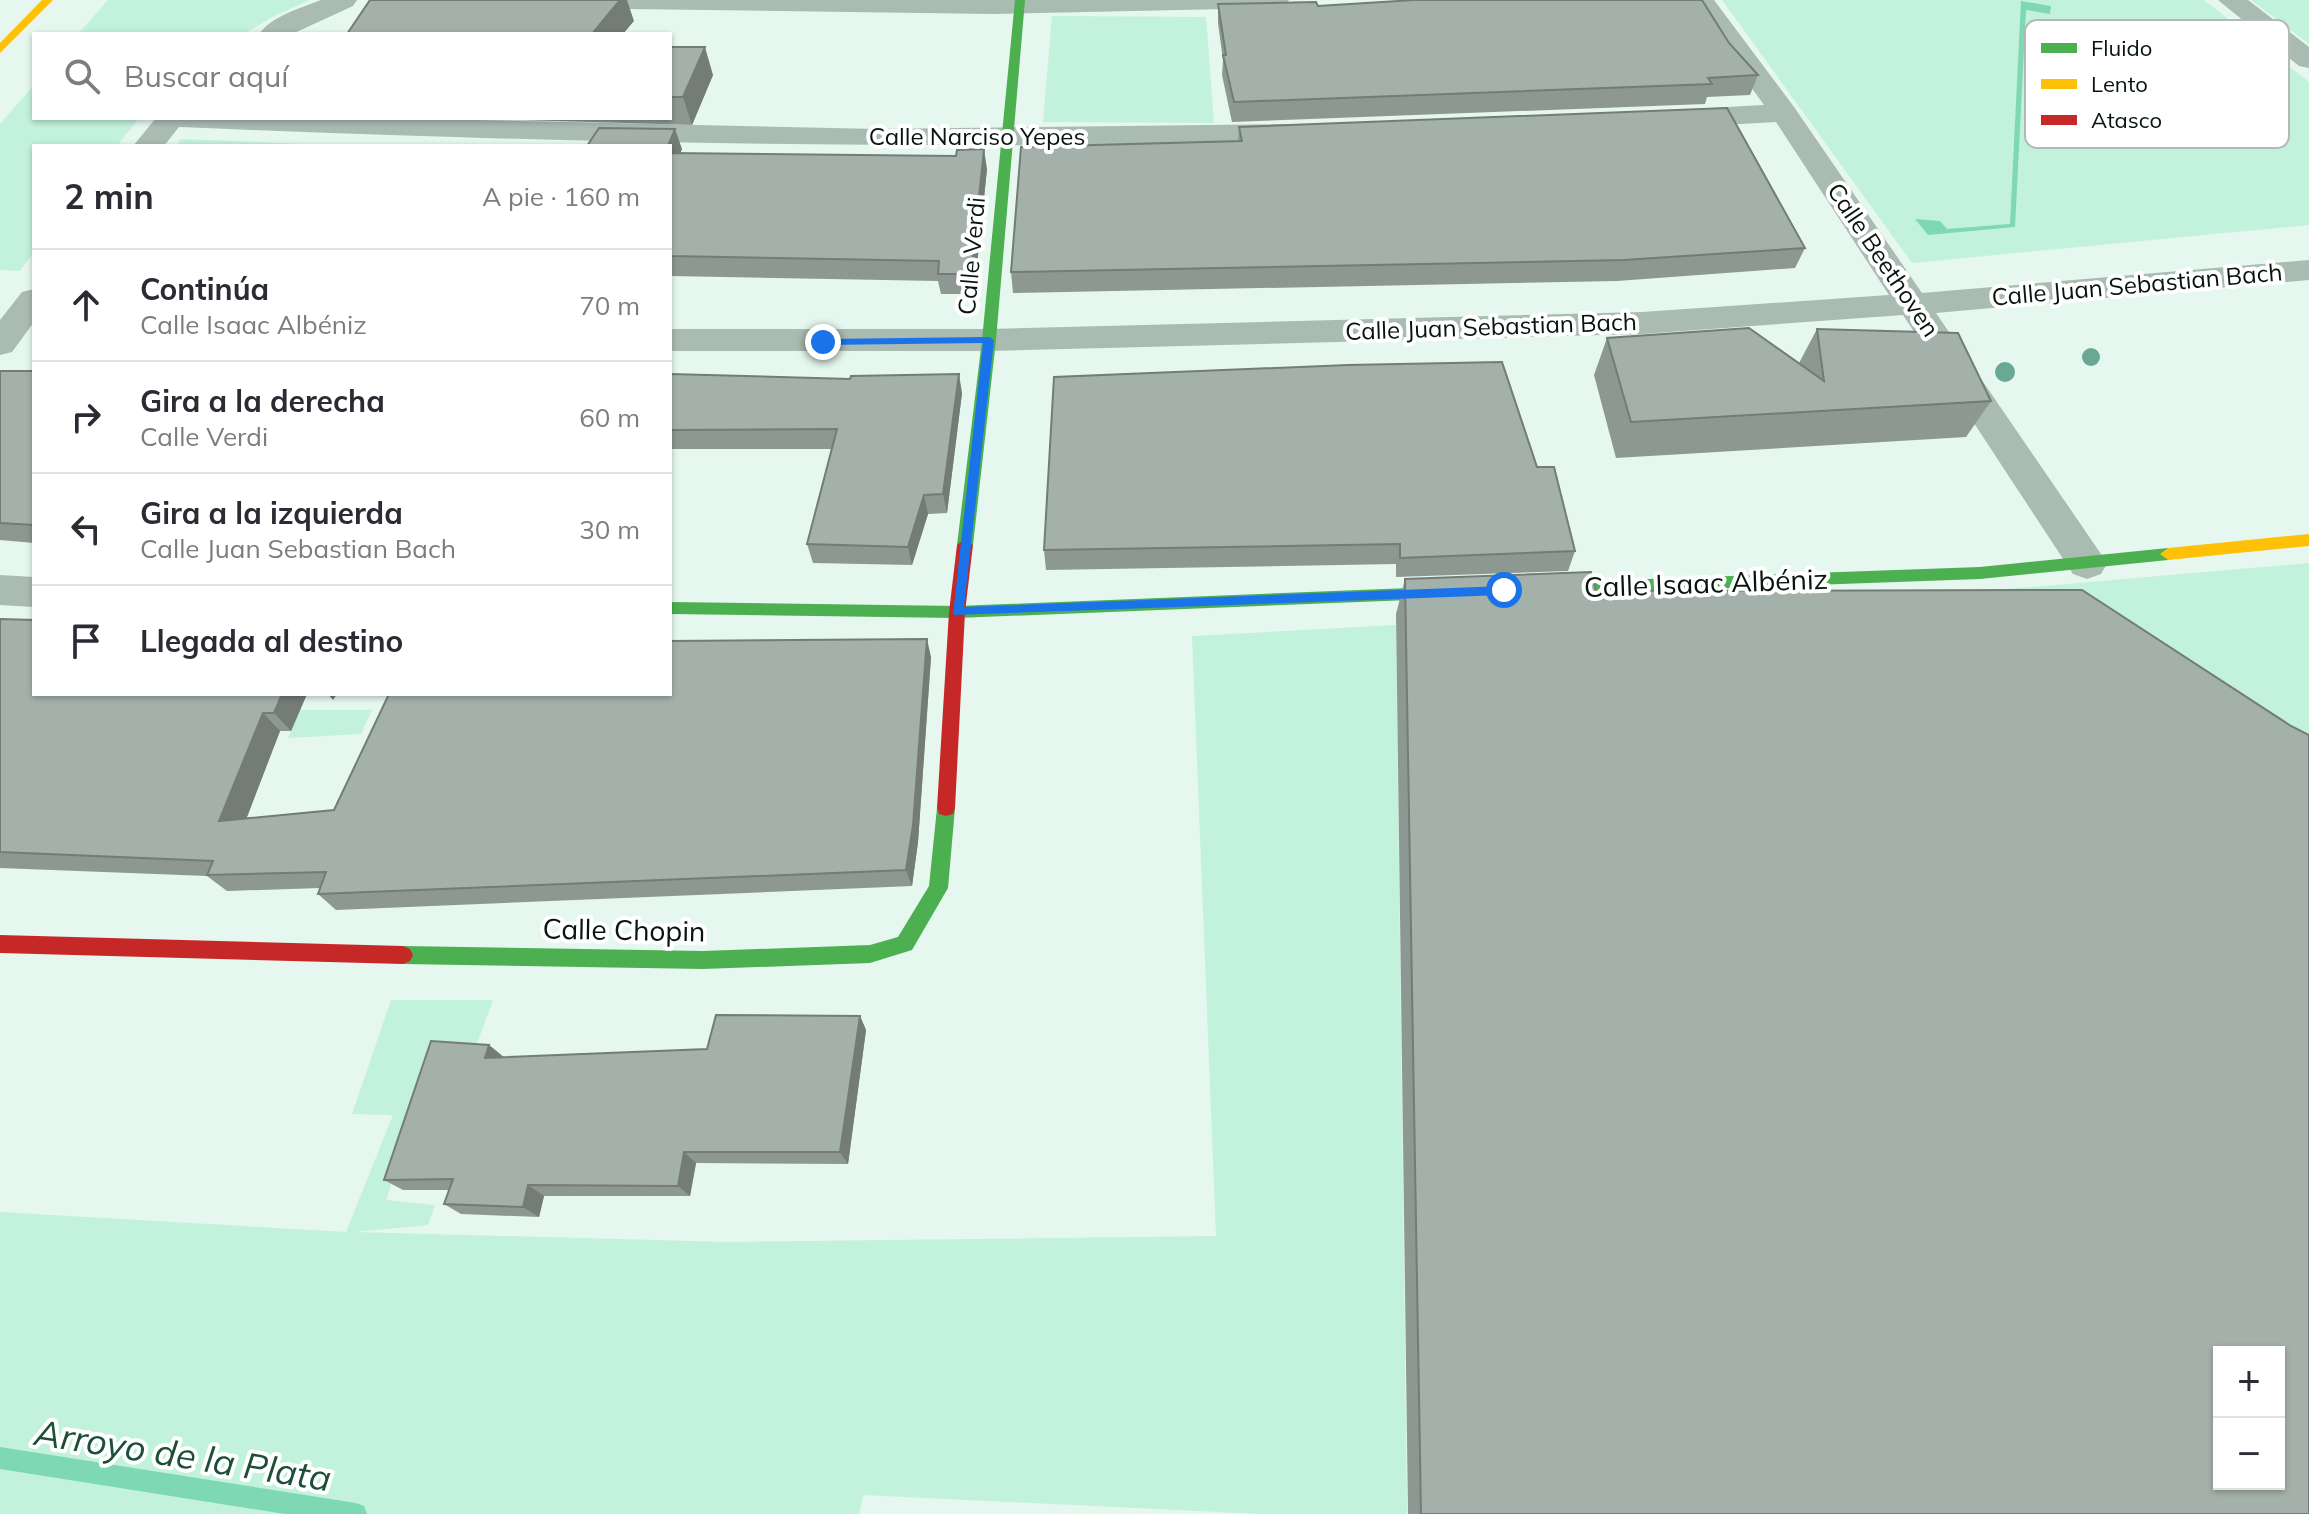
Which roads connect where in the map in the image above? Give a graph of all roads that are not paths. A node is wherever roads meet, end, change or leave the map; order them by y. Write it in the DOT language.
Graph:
graph roads {
  1 [pos="48,0"];
  2 [pos="344,0"];
  3 [pos="554,0"];
  4 [pos="1276,0"];
  5 [pos="1701,0"];
  6 [pos="2231,0"];
  7 [pos="1020,2"];
  8 [pos="2257,20"];
  9 [pos="276,32"];
  10 [pos="2289,45"];
  11 [pos="0,50"];
  12 [pos="2309,60"];
  13 [pos="1784,113"];
  14 [pos="169,120"];
  15 [pos="224,120"];
  16 [pos="1641,121"];
  17 [pos="1325,132"];
  18 [pos="1006,138"];
  19 [pos="150,144"];
  20 [pos="2309,270"];
  21 [pos="1913,305"];
  22 [pos="23,310"];
  23 [pos="672,340"];
  24 [pos="989,340"];
  25 [pos="0,344"];
  26 [pos="2309,540"];
  27 [pos="2087,564"];
  28 [pos="0,590"];
  29 [pos="1520,590"];
  30 [pos="32,592"];
  31 [pos="1473,592"];
  32 [pos="672,608"];
  33 [pos="957,612"];
  34 [pos="0,944"];
  1 -- 11 [label="street"];
  2 -- 9 [label="street"];
  3 -- 7 [label="street"];
  4 -- 7 [label="street"];
  5 -- 13 [label="street, Calle Beethoven"];
  6 -- 8 [label="street"];
  7 -- 18 [label="street, Calle Verdi"];
  10 -- 12 [label="street"];
  13 -- 16 [label="street"];
  13 -- 21 [label="street, Calle Beethoven"];
  14 -- 19 [label="street"];
  15 -- 18 [label="street, Calle Narciso Yepes"];
  17 -- 18 [label="street, Calle Narciso Yepes"];
  18 -- 24 [label="street, Calle Verdi"];
  20 -- 21 [label="street, Calle Juan Sebastian Bach"];
  21 -- 24 [label="street, Calle Juan Sebastian Bach"];
  21 -- 27 [label="street, Calle Beethoven"];
  22 -- 25 [label="street"];
  23 -- 24 [label="street, Calle Juan Sebastian Bach"];
  24 -- 33 [label="street, Calle Verdi"];
  26 -- 27 [label="street, Calle Isaac Albéniz"];
  27 -- 29 [label="street, Calle Isaac Albéniz"];
  28 -- 30 [label="street"];
  31 -- 33 [label="street"];
  32 -- 33 [label="street"];
  33 -- 34 [label="street, Calle Chopin"];
}
